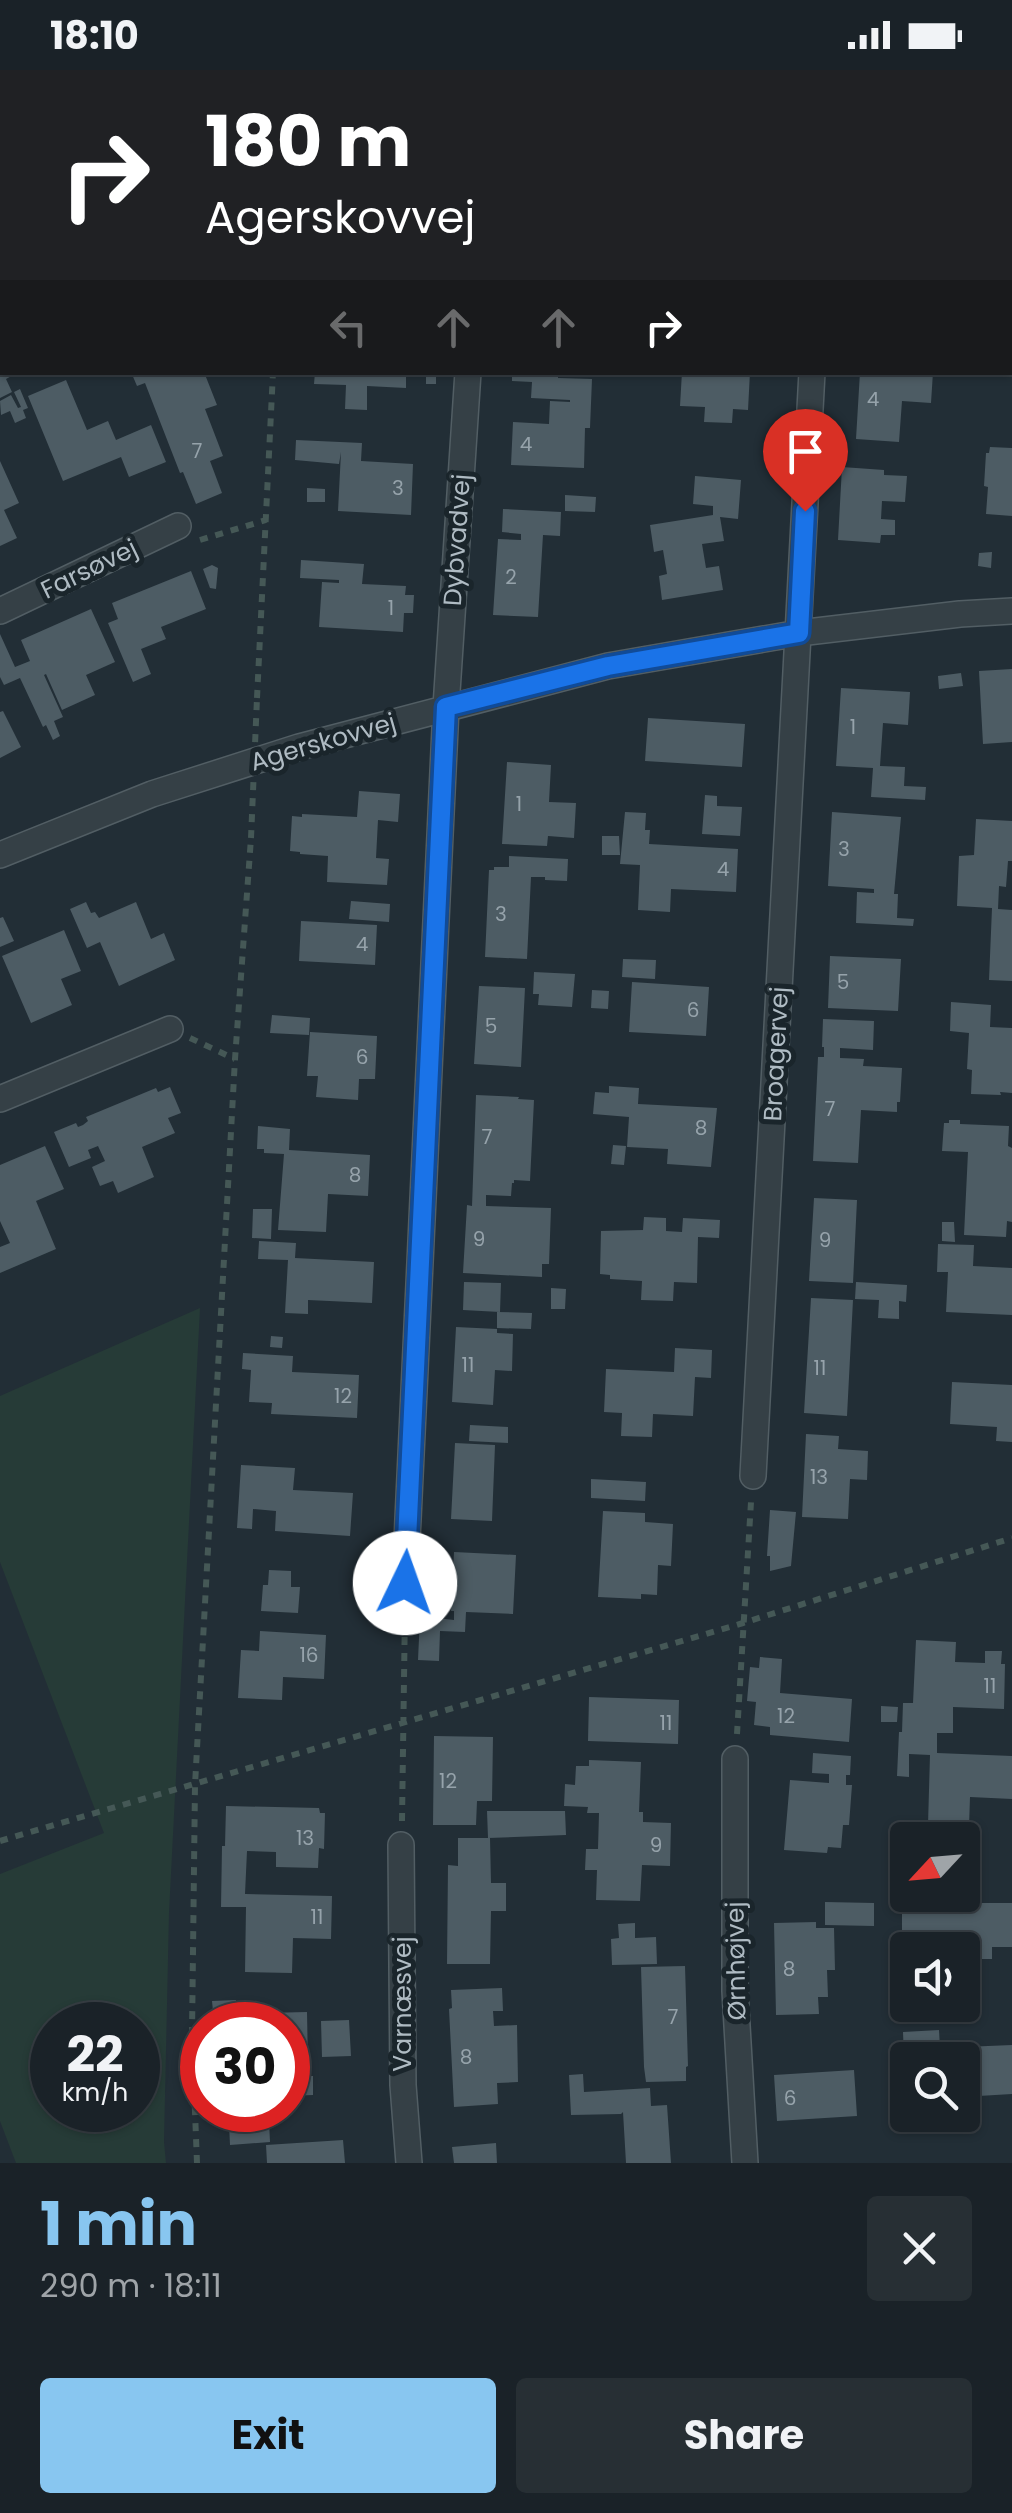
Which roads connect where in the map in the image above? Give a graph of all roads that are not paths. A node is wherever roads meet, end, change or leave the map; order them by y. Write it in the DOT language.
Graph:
graph roads {
  1 [pos="468,375"];
  2 [pos="812,375"];
  3 [pos="178,526"];
  4 [pos="0,611"];
  5 [pos="1012,611"];
  6 [pos="799,633"];
  7 [pos="446,707"];
  8 [pos="0,855"];
  9 [pos="170,1029"];
  10 [pos="0,1099"];
  11 [pos="753,1476"];
  12 [pos="405,1583"];
  13 [pos="735,1759"];
  14 [pos="401,1845"];
  15 [pos="409,2163"];
  16 [pos="744,2163"];
  1 -- 7 [label="street, Dybvadvej"];
  2 -- 6 [label="street, Broagervej"];
  3 -- 4 [label="street, Farsøvej"];
  5 -- 6 [label="street, Agerskovvej"];
  6 -- 7 [label="street, Agerskovvej"];
  6 -- 11 [label="street, Broagervej"];
  7 -- 8 [label="street, Agerskovvej"];
  7 -- 12 [label="street, Dybvadvej"];
  9 -- 10 [label="street"];
  13 -- 16 [label="street, Ørnhøjvej"];
  14 -- 15 [label="street, Varnæsvej"];
}
